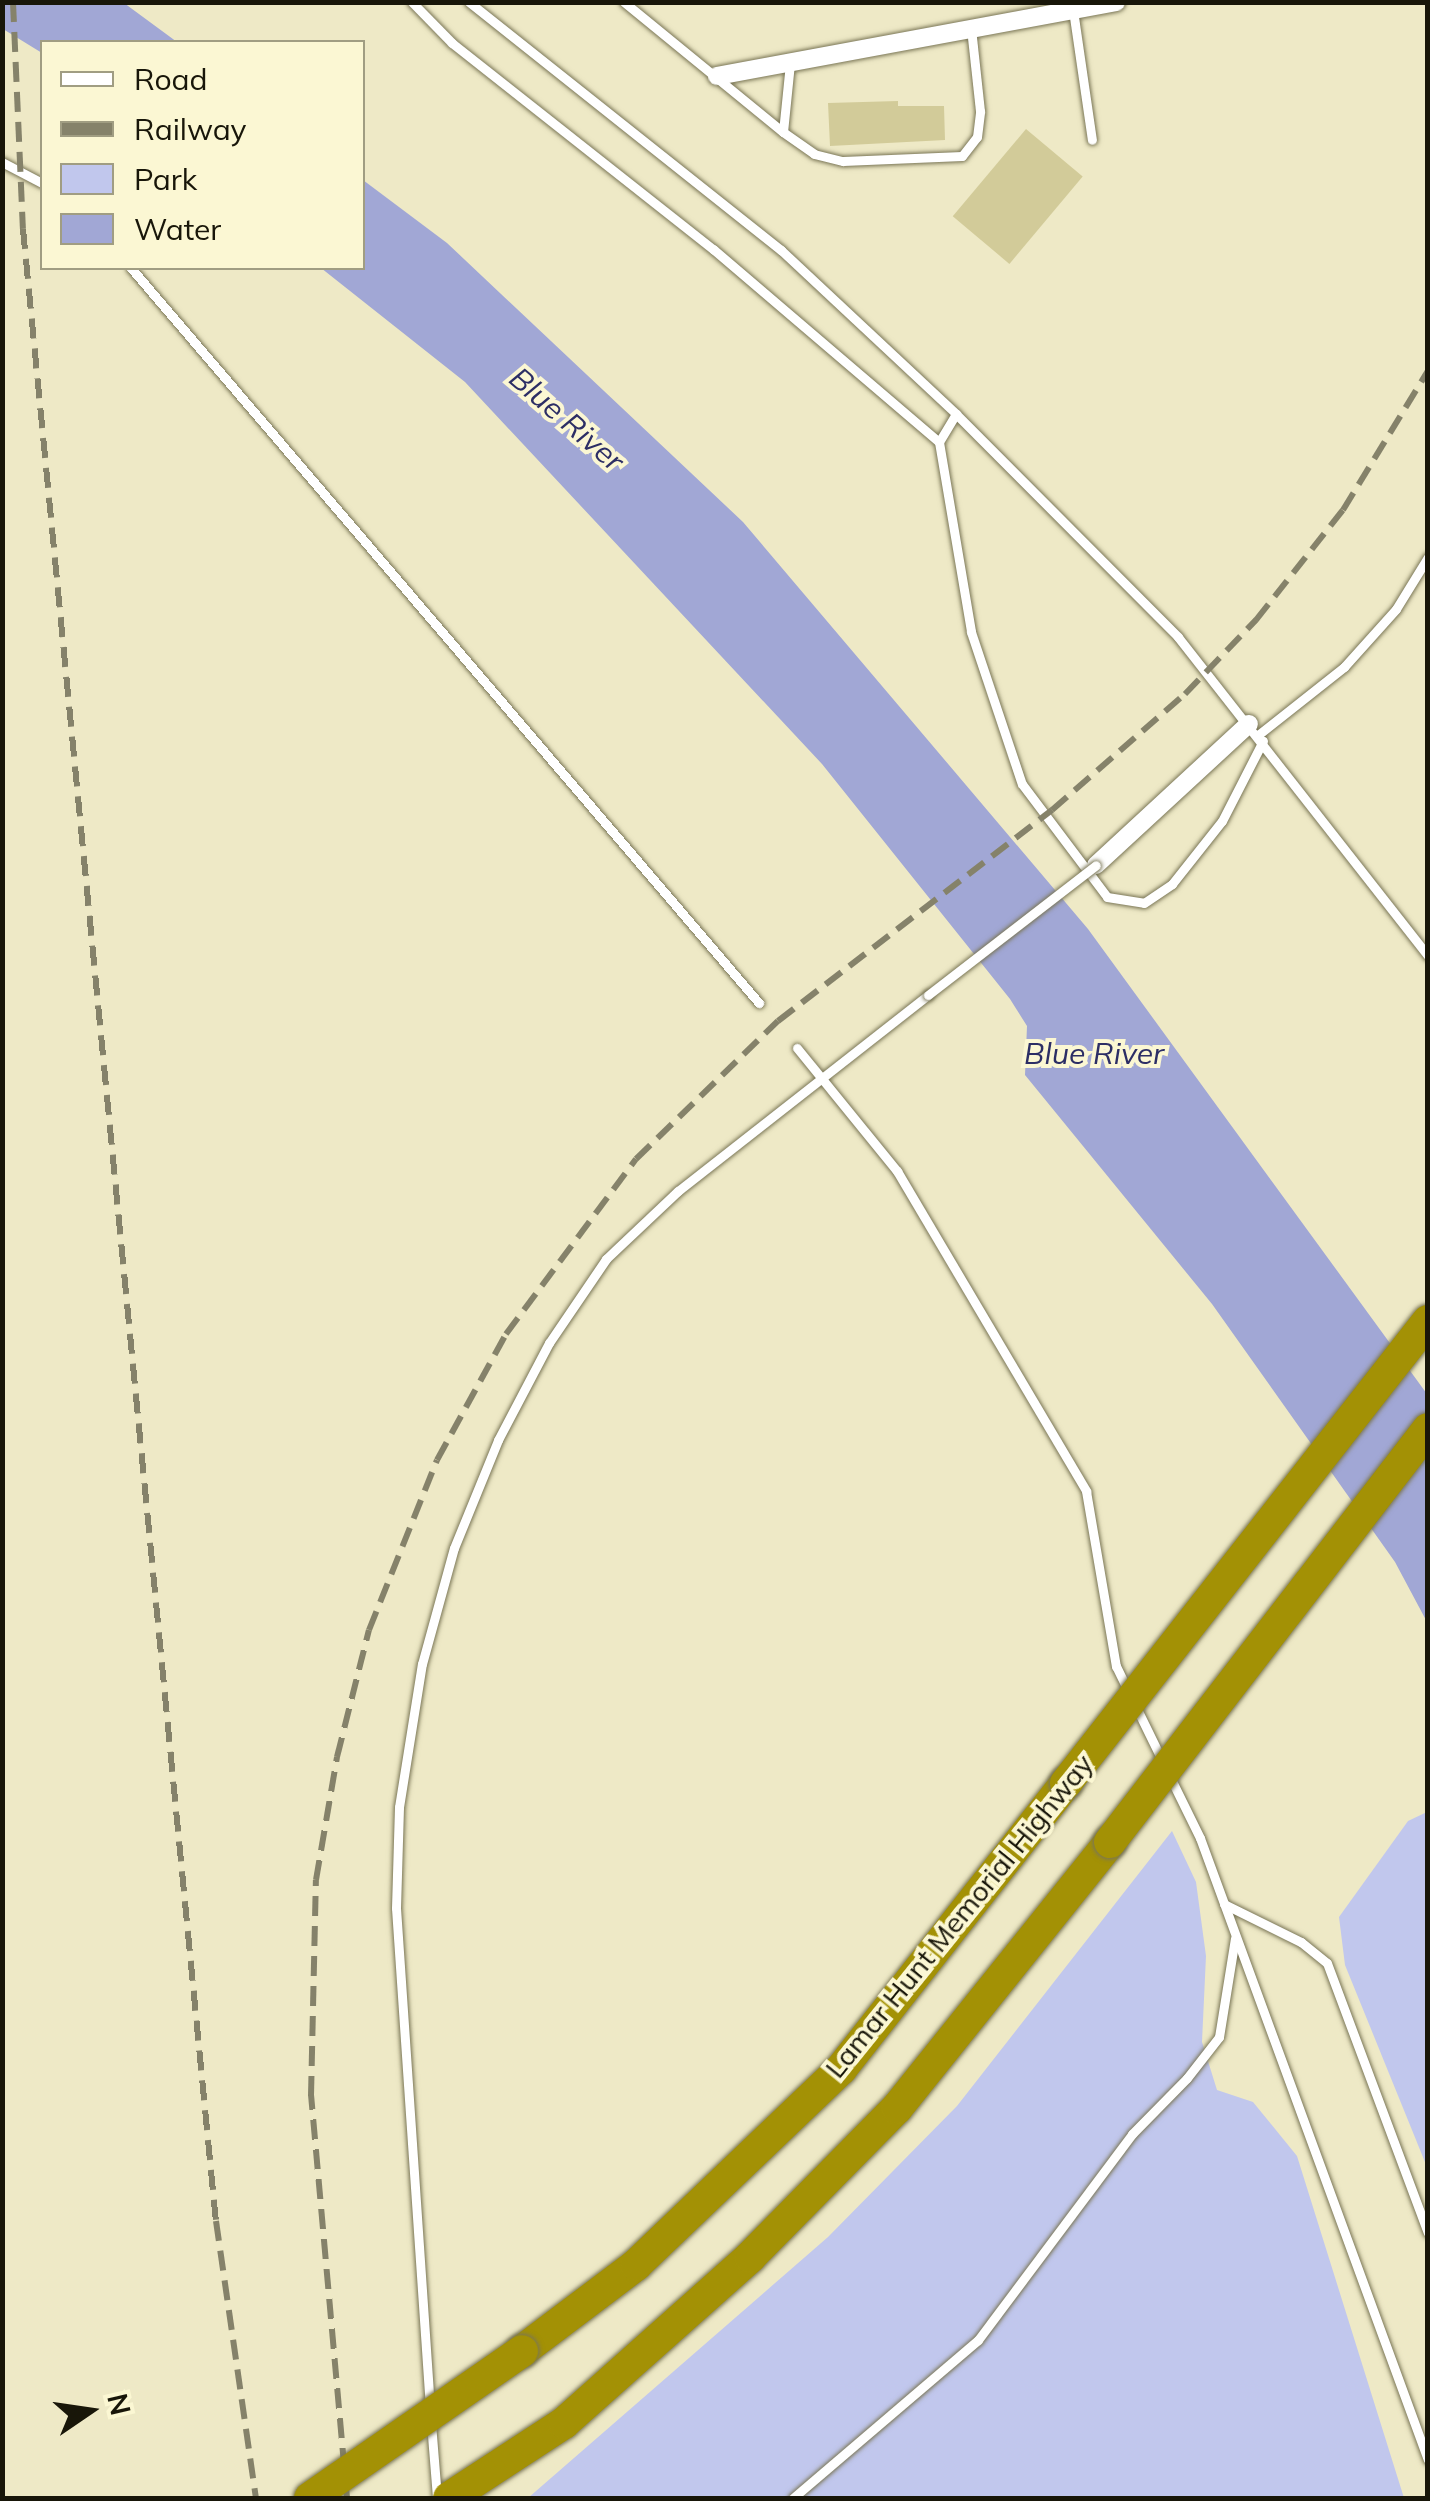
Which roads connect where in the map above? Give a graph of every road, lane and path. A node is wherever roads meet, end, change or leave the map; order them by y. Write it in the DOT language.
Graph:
graph roads {
  1 [pos="412,2"];
  2 [pos="469,2"];
  3 [pos="624,2"];
  4 [pos="1116,2"];
  5 [pos="1073,10"];
  6 [pos="971,28"];
  7 [pos="790,63"];
  8 [pos="718,76"];
  9 [pos="783,132"];
  10 [pos="1092,140"];
  11 [pos="2,162"];
  12 [pos="40,182"];
  13 [pos="133,270"];
  14 [pos="956,414"];
  15 [pos="939,442"];
  16 [pos="1428,557"];
  17 [pos="1257,733"];
  18 [pos="1096,865"];
  19 [pos="1428,956"];
  20 [pos="759,1003"];
  21 [pos="797,1048"];
  22 [pos="820,1077"];
  23 [pos="1428,1321"];
  24 [pos="1428,1429"];
  25 [pos="1224,1904"];
  26 [pos="1236,1936"];
  27 [pos="1428,2233"];
  28 [pos="1428,2460"];
  29 [pos="310,2498"];
  30 [pos="437,2498"];
  31 [pos="449,2498"];
  32 [pos="793,2498"];
  1 -- 15 [label="lane"];
  2 -- 14 [label="lane"];
  3 -- 8 [label="lane"];
  4 -- 5 [label="street"];
  5 -- 6 [label="street"];
  5 -- 10 [label="lane"];
  6 -- 7 [label="street"];
  6 -- 9 [label="lane"];
  7 -- 8 [label="street"];
  7 -- 9 [label="lane"];
  8 -- 9 [label="lane"];
  11 -- 12 [label="lane"];
  13 -- 20 [label="lane"];
  14 -- 15 [label="lane"];
  14 -- 17 [label="lane"];
  15 -- 17 [label="lane"];
  16 -- 17 [label="lane"];
  17 -- 18 [label="street"];
  17 -- 19 [label="lane"];
  18 -- 22 [label="lane, bridge"];
  21 -- 22 [label="lane"];
  22 -- 25 [label="lane"];
  22 -- 30 [label="lane"];
  23 -- 29 [label="highway, Lamar Hunt Memorial Highway, bridge"];
  24 -- 31 [label="highway, bridge"];
  25 -- 26 [label="lane"];
  25 -- 27 [label="lane"];
  26 -- 28 [label="lane"];
  26 -- 32 [label="lane"];
}
